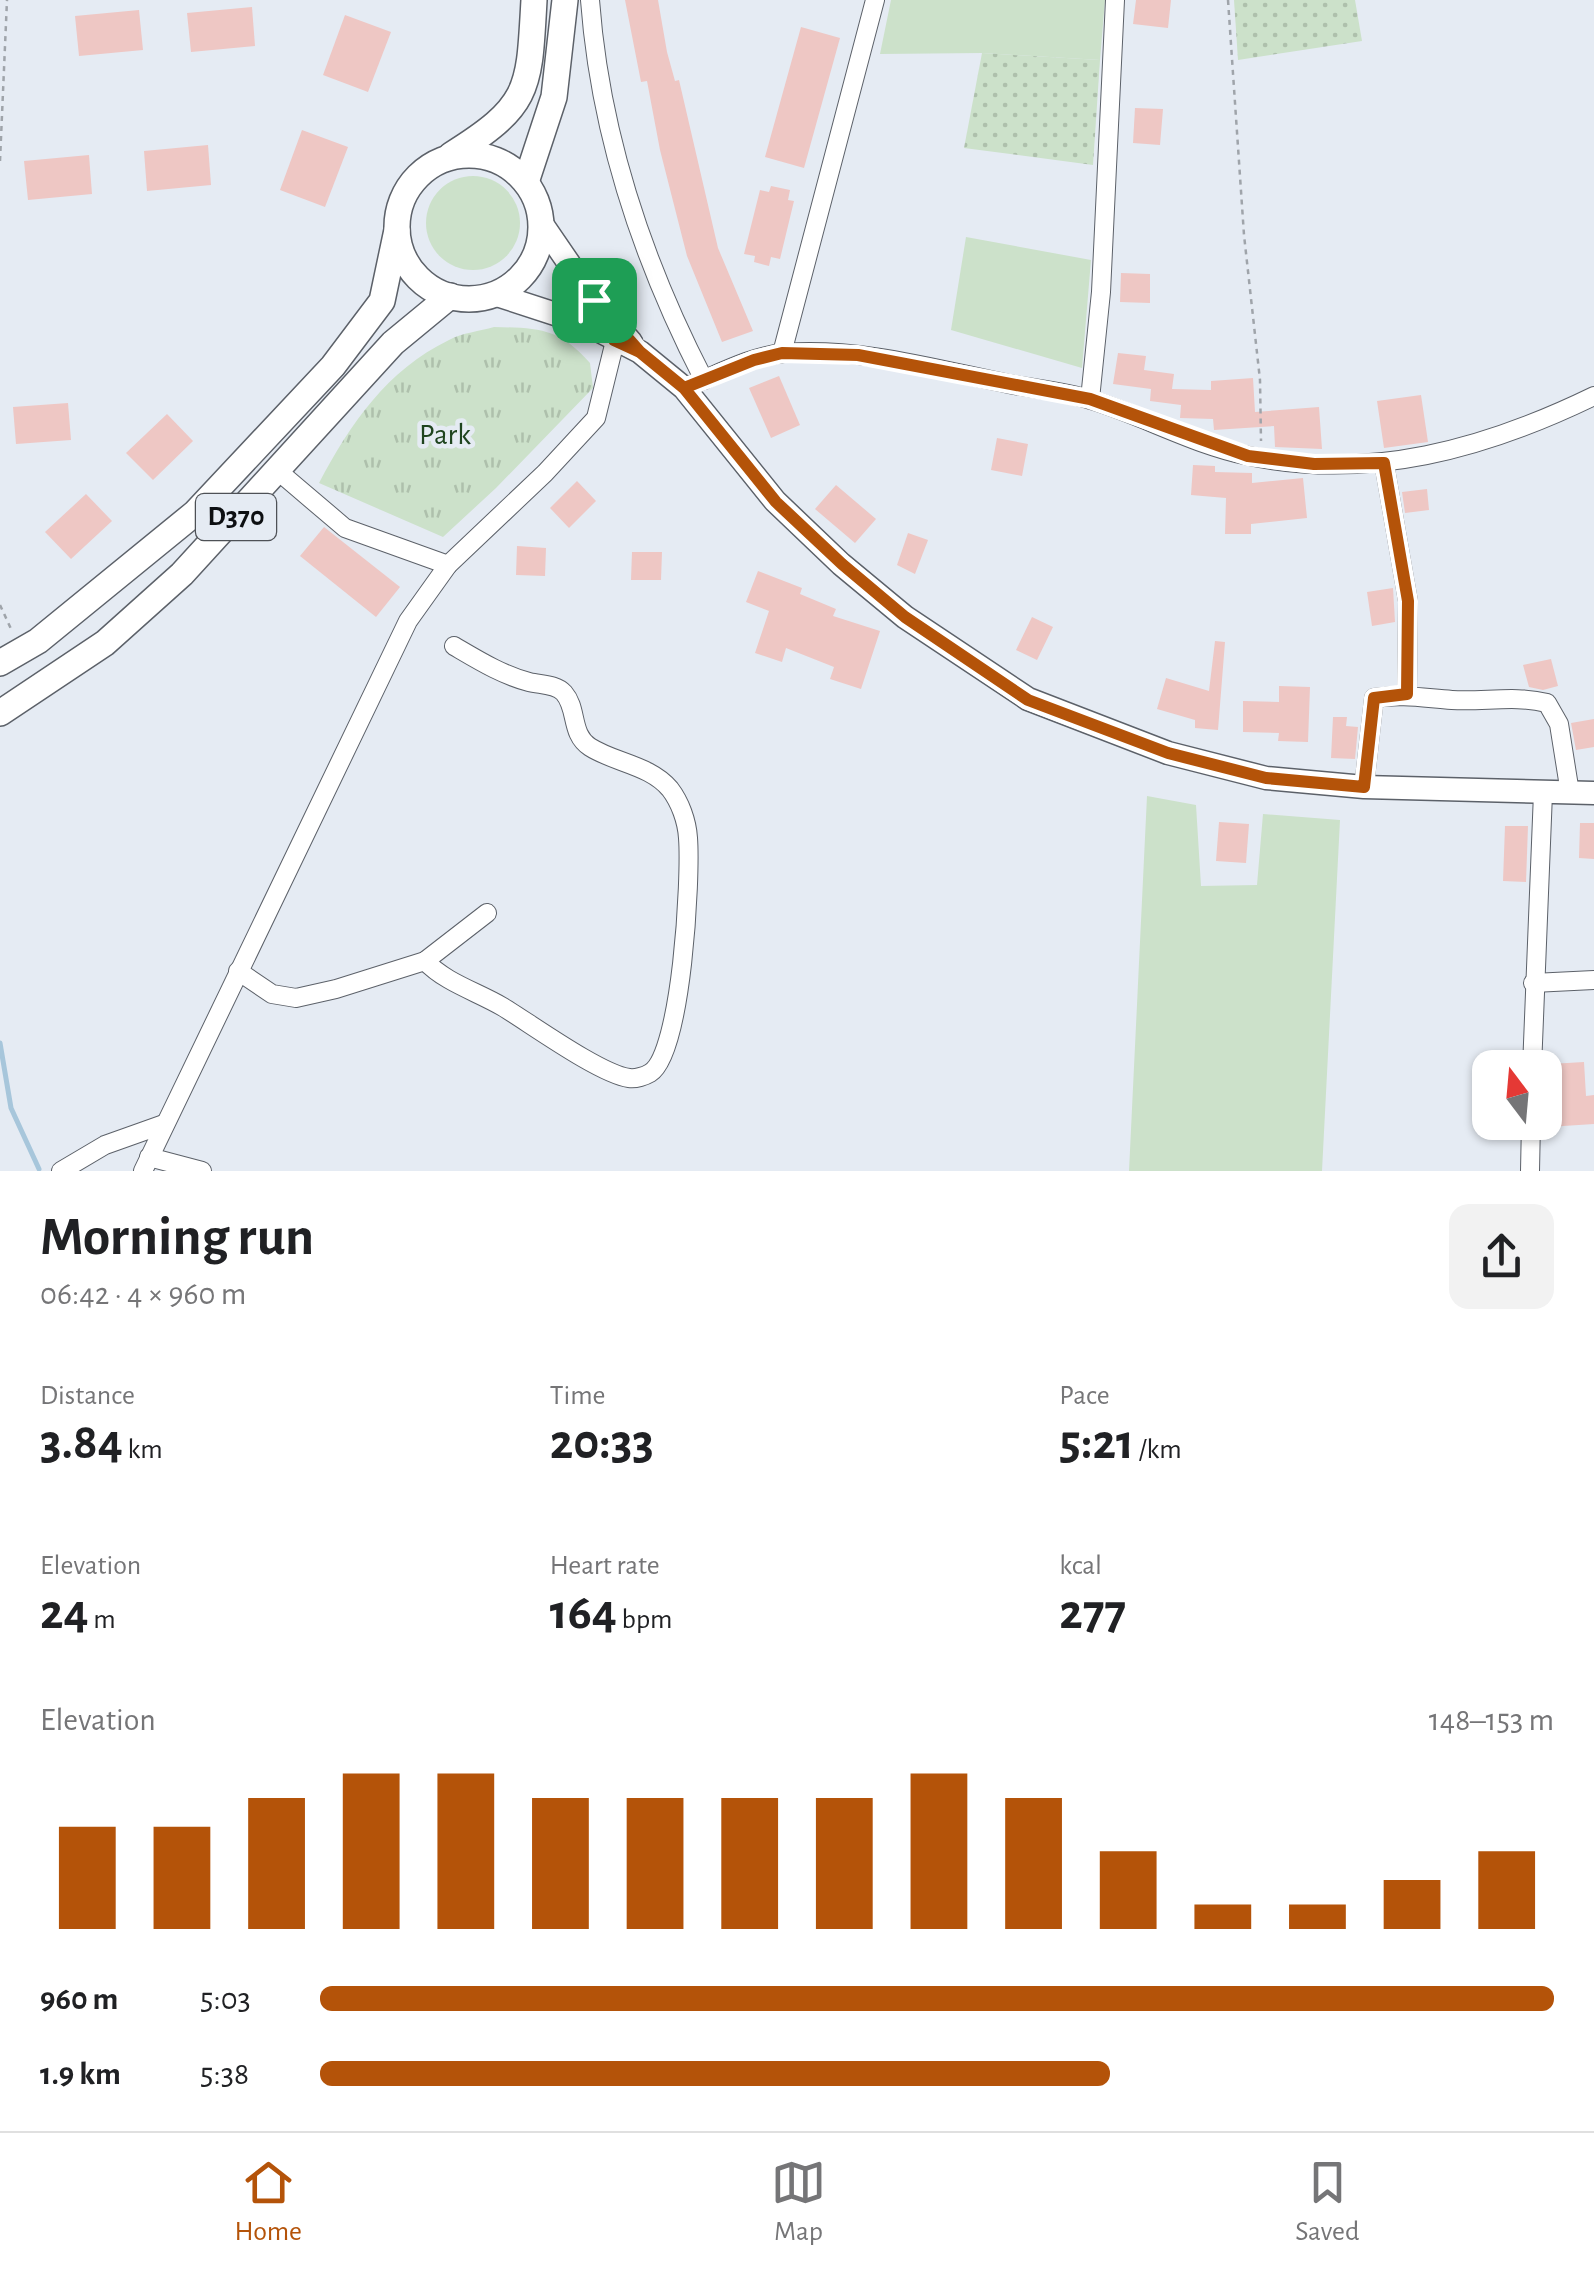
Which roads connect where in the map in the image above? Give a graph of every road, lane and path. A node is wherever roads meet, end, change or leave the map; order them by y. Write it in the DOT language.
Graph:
graph roads {
  1 [pos="7,0"];
  2 [pos="534,0"];
  3 [pos="564,0"];
  4 [pos="590,0"];
  5 [pos="875,0"];
  6 [pos="1115,0"];
  7 [pos="1228,0"];
  8 [pos="444,159"];
  9 [pos="0,161"];
  10 [pos="526,182"];
  11 [pos="542,224"];
  12 [pos="397,230"];
  13 [pos="494,294"];
  14 [pos="450,296"];
  15 [pos="594,300"];
  16 [pos="614,340"];
  17 [pos="640,352"];
  18 [pos="782,353"];
  19 [pos="694,384"];
  20 [pos="1594,396"];
  21 [pos="1090,399"];
  22 [pos="1262,458"];
  23 [pos="1384,463"];
  24 [pos="278,471"];
  25 [pos="448,565"];
  26 [pos="0,605"];
  27 [pos="454,646"];
  28 [pos="23,649"];
  29 [pos="0,663"];
  30 [pos="1407,694"];
  31 [pos="0,713"];
  32 [pos="1364,787"];
  33 [pos="1542,793"];
  34 [pos="1582,793"];
  35 [pos="486,914"];
  36 [pos="425,962"];
  37 [pos="238,971"];
  38 [pos="1594,980"];
  39 [pos="1533,983"];
  40 [pos="1532,1050"];
  41 [pos="164,1124"];
  42 [pos="1531,1140"];
  43 [pos="146,1164"];
  44 [pos="62,1171"];
  45 [pos="202,1171"];
  46 [pos="1530,1171"];
  1 -- 9 [label="path"];
  2 -- 8 [label="highway"];
  3 -- 10 [label="highway"];
  4 -- 19 [label="street"];
  5 -- 18 [label="street"];
  6 -- 21 [label="street"];
  7 -- 22 [label="path"];
  8 -- 10 [label="highway"];
  8 -- 12 [label="highway"];
  10 -- 11 [label="highway"];
  11 -- 13 [label="highway"];
  11 -- 15 [label="main road"];
  12 -- 14 [label="highway"];
  12 -- 28 [label="highway, D370"];
  13 -- 14 [label="highway"];
  13 -- 16 [label="main road"];
  14 -- 24 [label="highway, D370"];
  15 -- 16 [label="street"];
  15 -- 17 [label="main road"];
  16 -- 17 [label="main road"];
  16 -- 25 [label="street"];
  17 -- 19 [label="main road"];
  18 -- 19 [label="street"];
  18 -- 21 [label="street"];
  19 -- 32 [label="main road"];
  20 -- 23 [label="street"];
  21 -- 22 [label="street"];
  22 -- 23 [label="street"];
  23 -- 30 [label="street"];
  24 -- 25 [label="street"];
  24 -- 31 [label="highway, D370"];
  25 -- 37 [label="street"];
  26 -- 28 [label="path"];
  27 -- 36 [label="street"];
  28 -- 29 [label="highway, D370"];
  30 -- 32 [label="street"];
  30 -- 34 [label="street"];
  32 -- 33 [label="main road"];
  33 -- 34 [label="main road"];
  33 -- 39 [label="street"];
  35 -- 36 [label="street"];
  36 -- 37 [label="street"];
  37 -- 41 [label="street"];
  38 -- 39 [label="street"];
  39 -- 40 [label="street"];
  41 -- 43 [label="street"];
  41 -- 44 [label="street"];
  42 -- 46 [label="street"];
  43 -- 45 [label="street"];
}
